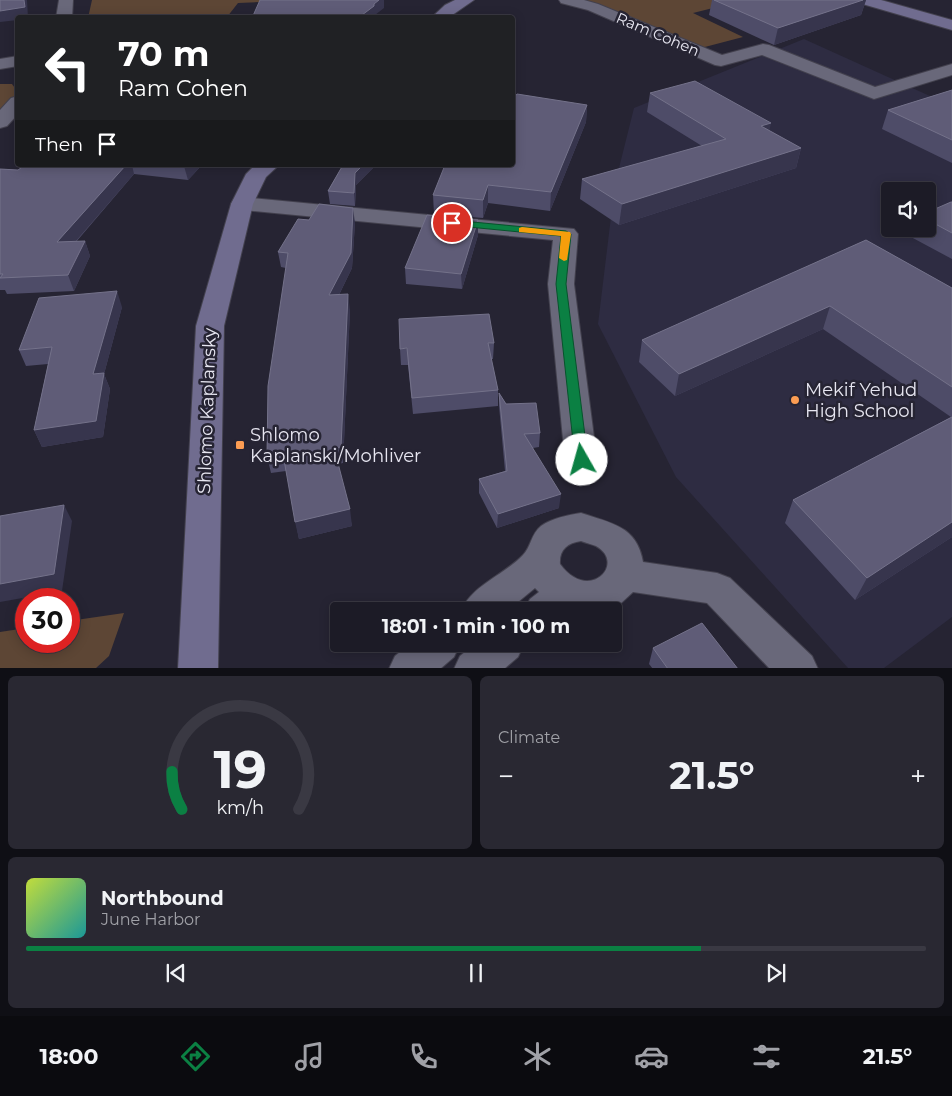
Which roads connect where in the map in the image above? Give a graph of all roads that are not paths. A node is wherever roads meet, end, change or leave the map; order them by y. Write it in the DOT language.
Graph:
graph roads {
  1 [pos="66,0"];
  2 [pos="467,0"];
  3 [pos="566,0"];
  4 [pos="864,0"];
  5 [pos="446,8"];
  6 [pos="64,15"];
  7 [pos="952,25"];
  8 [pos="15,62"];
  9 [pos="0,64"];
  10 [pos="952,69"];
  11 [pos="15,105"];
  12 [pos="0,122"];
  13 [pos="266,167"];
  14 [pos="242,204"];
  15 [pos="582,460"];
  16 [pos="541,562"];
  17 [pos="625,575"];
  18 [pos="491,602"];
  19 [pos="554,602"];
  20 [pos="430,652"];
  21 [pos="494,652"];
  22 [pos="198,668"];
  23 [pos="409,668"];
  24 [pos="474,668"];
  25 [pos="798,668"];
  1 -- 6 [label="street"];
  2 -- 5 [label="street"];
  3 -- 10 [label="street, Ram Cohen"];
  4 -- 7 [label="street"];
  8 -- 9 [label="street"];
  11 -- 12 [label="street"];
  13 -- 14 [label="street, Shlomo Kaplansky"];
  14 -- 15 [label="street"];
  14 -- 22 [label="street, Shlomo Kaplansky"];
  16 -- 17 [label="street"];
  16 -- 18 [label="street"];
  16 -- 19 [label="street"];
  17 -- 19 [label="street"];
  17 -- 25 [label="street"];
  20 -- 23 [label="street"];
  21 -- 24 [label="street"];
}
